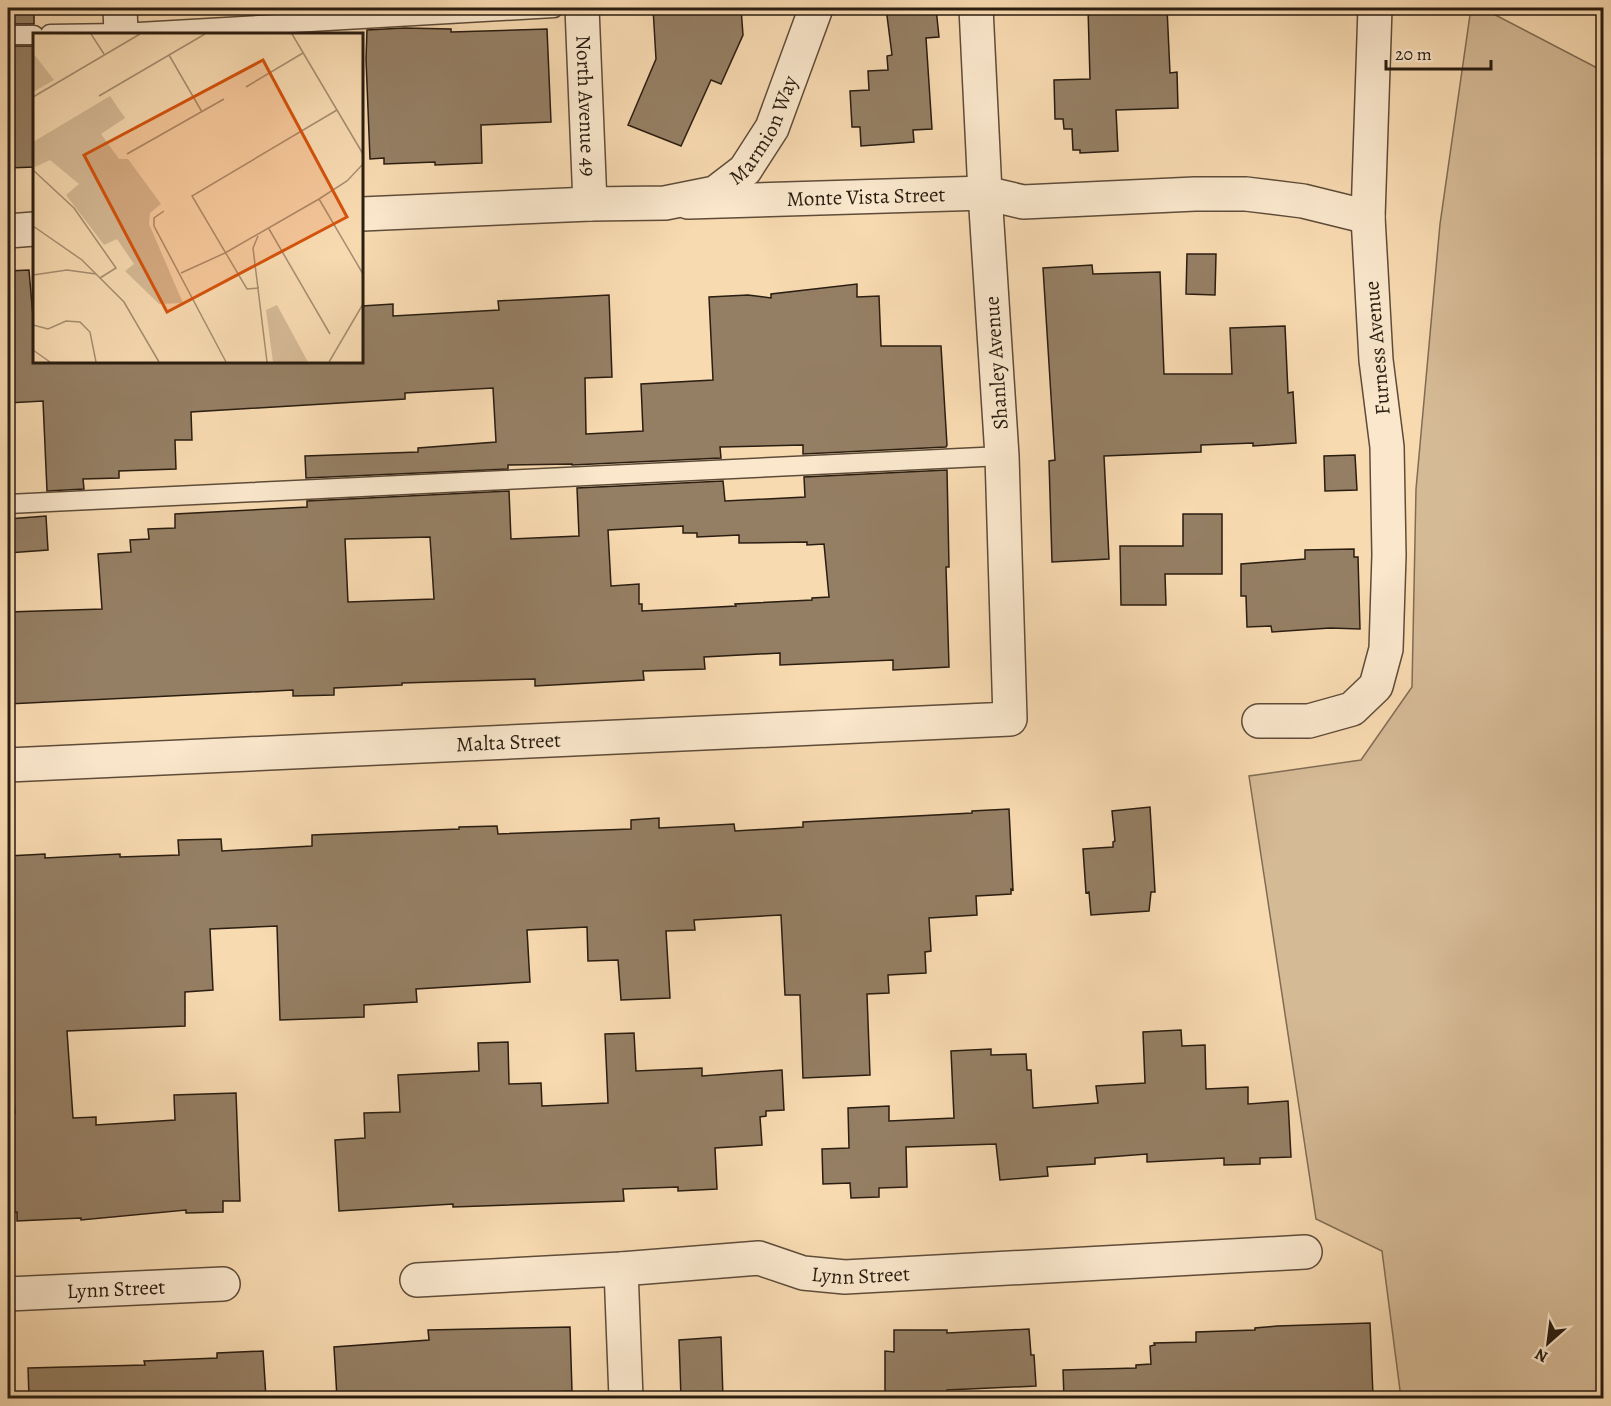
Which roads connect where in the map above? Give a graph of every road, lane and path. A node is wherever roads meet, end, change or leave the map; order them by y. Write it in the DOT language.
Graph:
graph roads {
  1 [pos="554,8"];
  2 [pos="582,8"];
  3 [pos="816,8"];
  4 [pos="976,8"];
  5 [pos="1375,8"];
  6 [pos="354,13"];
  7 [pos="121,25"];
  8 [pos="58,33"];
  9 [pos="8,35"];
  10 [pos="33,35"];
  11 [pos="985,193"];
  12 [pos="665,203"];
  13 [pos="590,204"];
  14 [pos="363,214"];
  15 [pos="1368,217"];
  16 [pos="33,229"];
  17 [pos="8,231"];
  18 [pos="1002,456"];
  19 [pos="8,504"];
  20 [pos="1010,719"];
  21 [pos="1259,721"];
  22 [pos="8,765"];
  23 [pos="1305,1252"];
  24 [pos="621,1269"];
  25 [pos="417,1280"];
  26 [pos="223,1284"];
  27 [pos="8,1293"];
  28 [pos="626,1398"];
  1 -- 6 [label="lane"];
  2 -- 13 [label="street, North Avenue 49"];
  3 -- 12 [label="street, Marmion Way"];
  4 -- 11 [label="street, Shanley Avenue"];
  5 -- 15 [label="street, Furness Avenue"];
  6 -- 7 [label="lane"];
  7 -- 8 [label="lane"];
  9 -- 10 [label="lane"];
  11 -- 12 [label="street, Monte Vista Street"];
  11 -- 15 [label="street, Monte Vista Street"];
  11 -- 18 [label="street, Shanley Avenue"];
  12 -- 13 [label="street, Monte Vista Street"];
  13 -- 14 [label="street, Monte Vista Street"];
  15 -- 21 [label="street, Furness Avenue"];
  16 -- 17 [label="street"];
  18 -- 19 [label="lane"];
  18 -- 20 [label="street, Shanley Avenue"];
  20 -- 22 [label="street, Malta Street"];
  23 -- 24 [label="street, Lynn Street"];
  24 -- 25 [label="street, Lynn Street"];
  24 -- 28 [label="street"];
  26 -- 27 [label="street, Lynn Street"];
}
